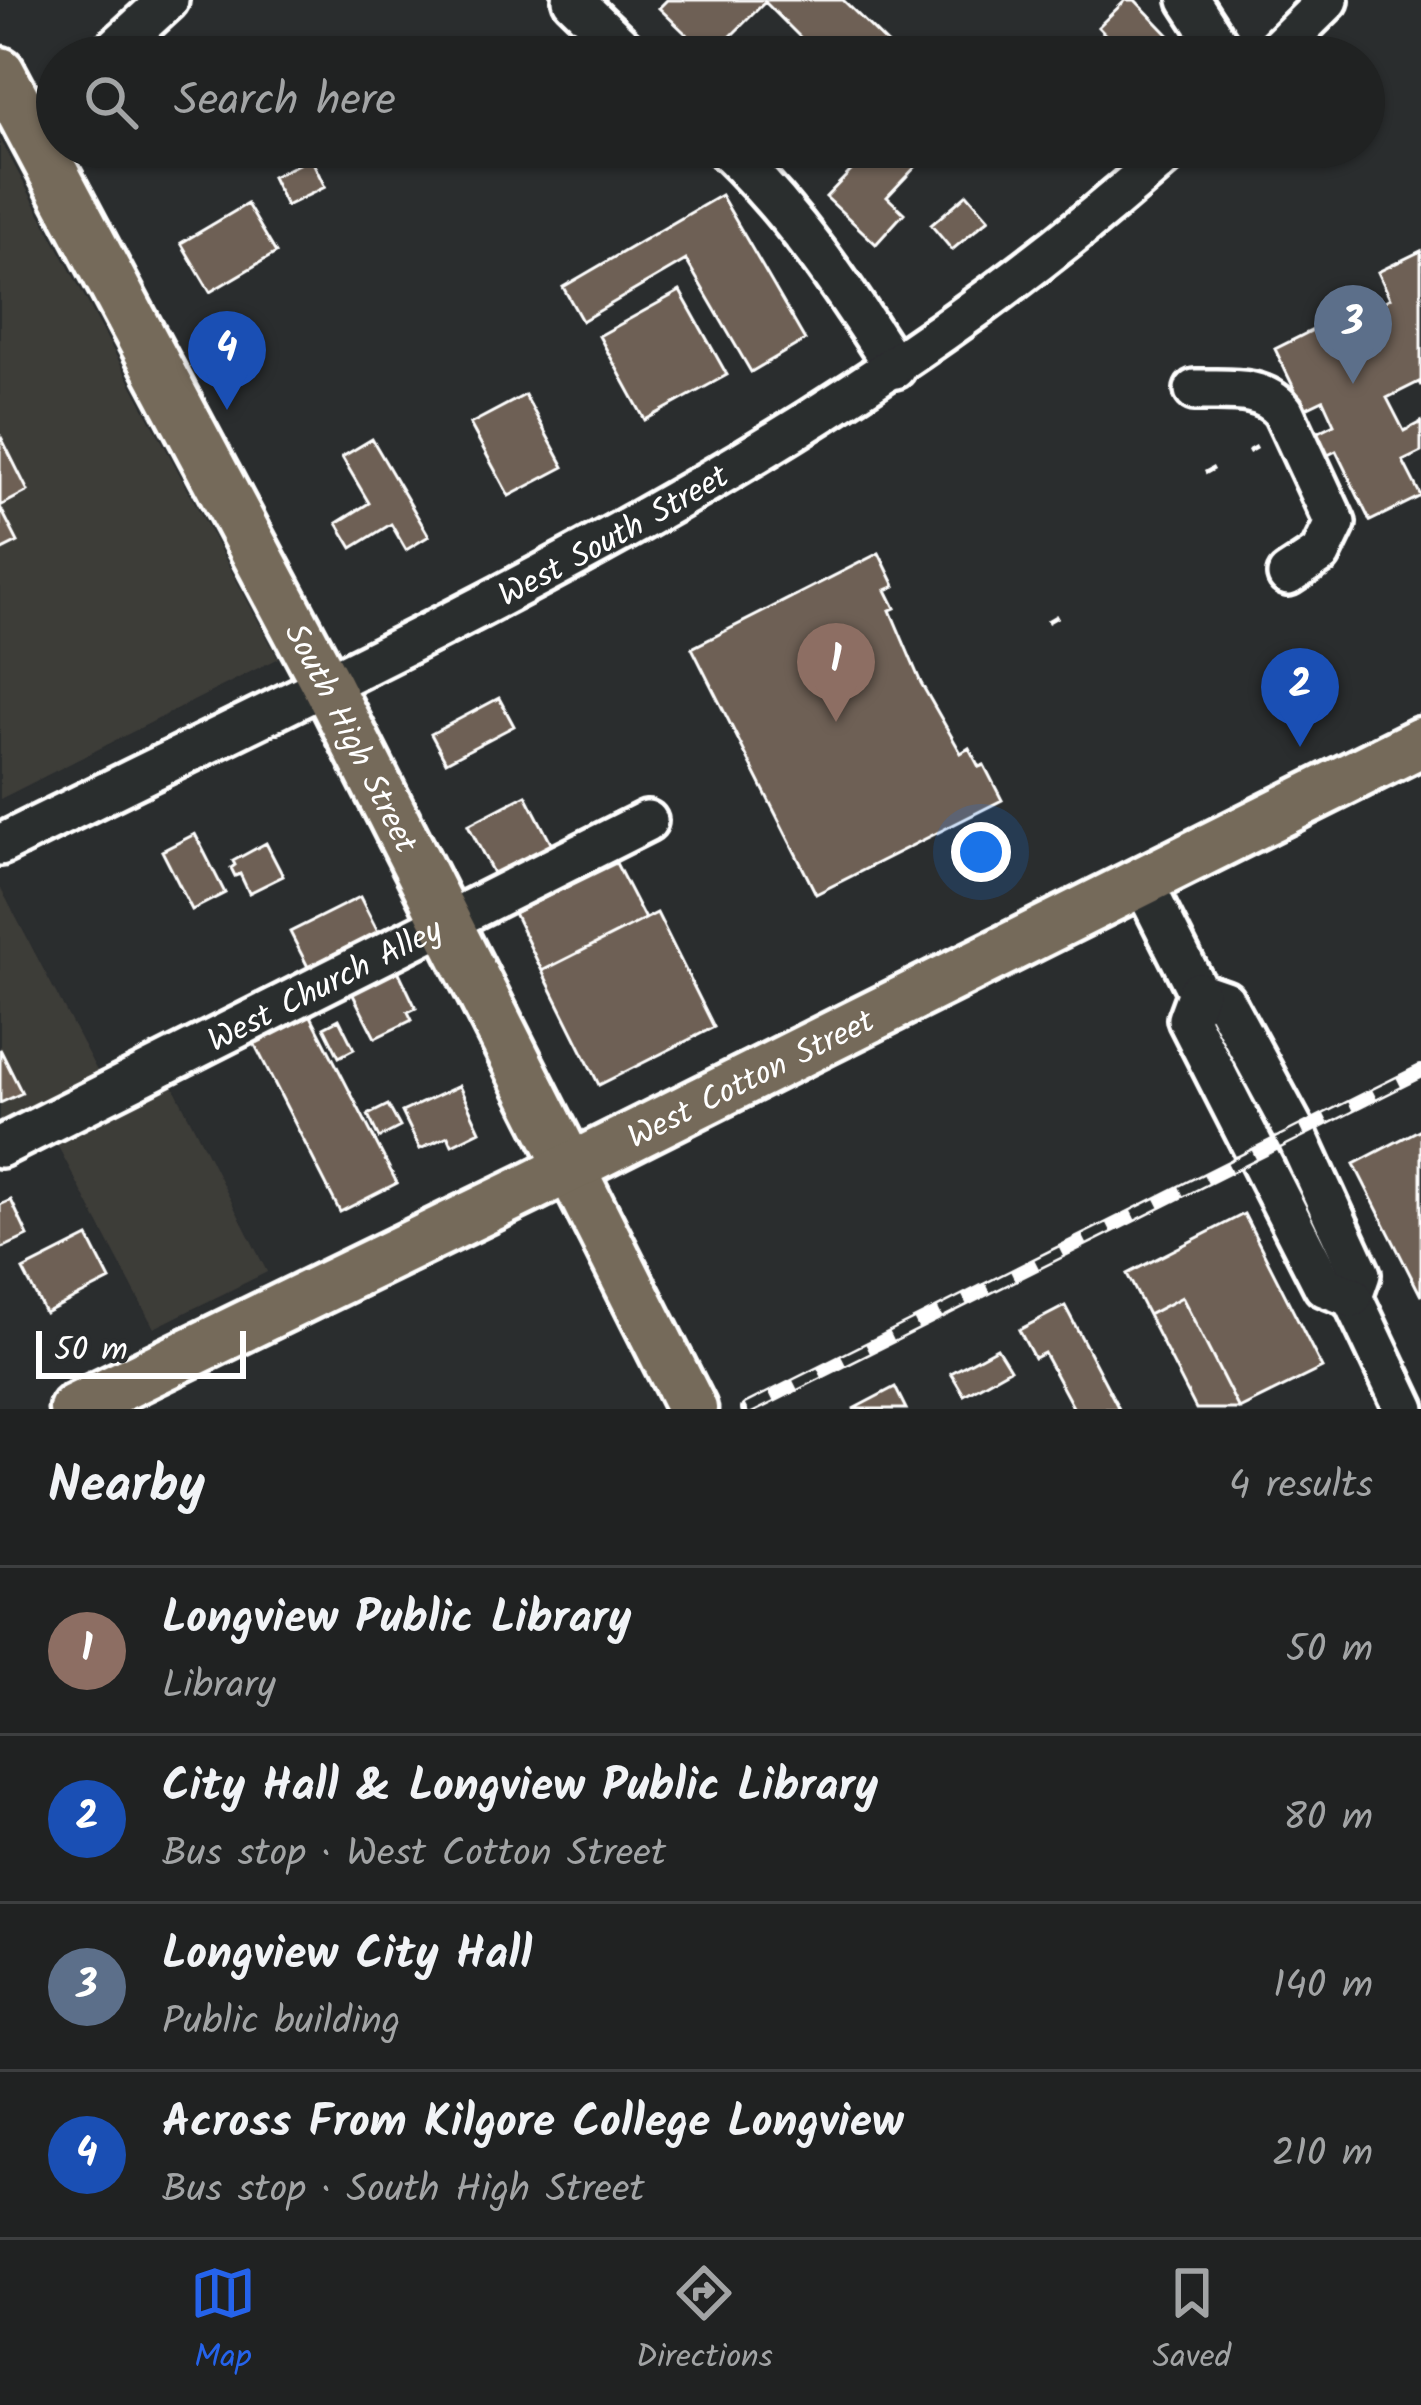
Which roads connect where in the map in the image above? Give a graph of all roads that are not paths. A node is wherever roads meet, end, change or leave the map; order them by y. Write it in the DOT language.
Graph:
graph roads {
  1 [pos="168,0"];
  2 [pos="573,0"];
  3 [pos="1189,0"];
  4 [pos="1328,0"];
  5 [pos="129,36"];
  6 [pos="610,36"];
  7 [pos="1212,36"];
  8 [pos="1291,36"];
  9 [pos="0,72"];
  10 [pos="36,108"];
  11 [pos="69,168"];
  12 [pos="743,168"];
  13 [pos="1150,168"];
  14 [pos="895,368"];
  15 [pos="1195,390"];
  16 [pos="1288,574"];
  17 [pos="327,686"];
  18 [pos="1421,742"];
  19 [pos="647,821"];
  20 [pos="0,845"];
  21 [pos="1143,883"];
  22 [pos="446,921"];
  23 [pos="1198,992"];
  24 [pos="0,1147"];
  25 [pos="573,1166"];
  26 [pos="1352,1297"];
  27 [pos="1404,1403"];
  28 [pos="74,1409"];
  29 [pos="692,1409"];
  1 -- 5 [label="street"];
  2 -- 6 [label="street"];
  3 -- 7 [label="street"];
  4 -- 8 [label="street"];
  9 -- 10 [label="main road, South High Street"];
  11 -- 17 [label="main road, South High Street"];
  12 -- 14 [label="street"];
  13 -- 14 [label="street, West South Street"];
  14 -- 17 [label="street, West South Street"];
  15 -- 16 [label="street"];
  17 -- 20 [label="street, West South Street"];
  17 -- 22 [label="main road, South High Street"];
  18 -- 21 [label="main road, West Cotton Street"];
  19 -- 22 [label="street, West Church Alley"];
  21 -- 23 [label="street"];
  21 -- 25 [label="main road, West Cotton Street"];
  22 -- 24 [label="street, West Church Alley"];
  22 -- 25 [label="main road, South High Street"];
  23 -- 26 [label="street"];
  23 -- 26 [label="street"];
  25 -- 28 [label="main road, West Cotton Street"];
  25 -- 29 [label="main road, South High Street"];
  26 -- 27 [label="street"];
}
